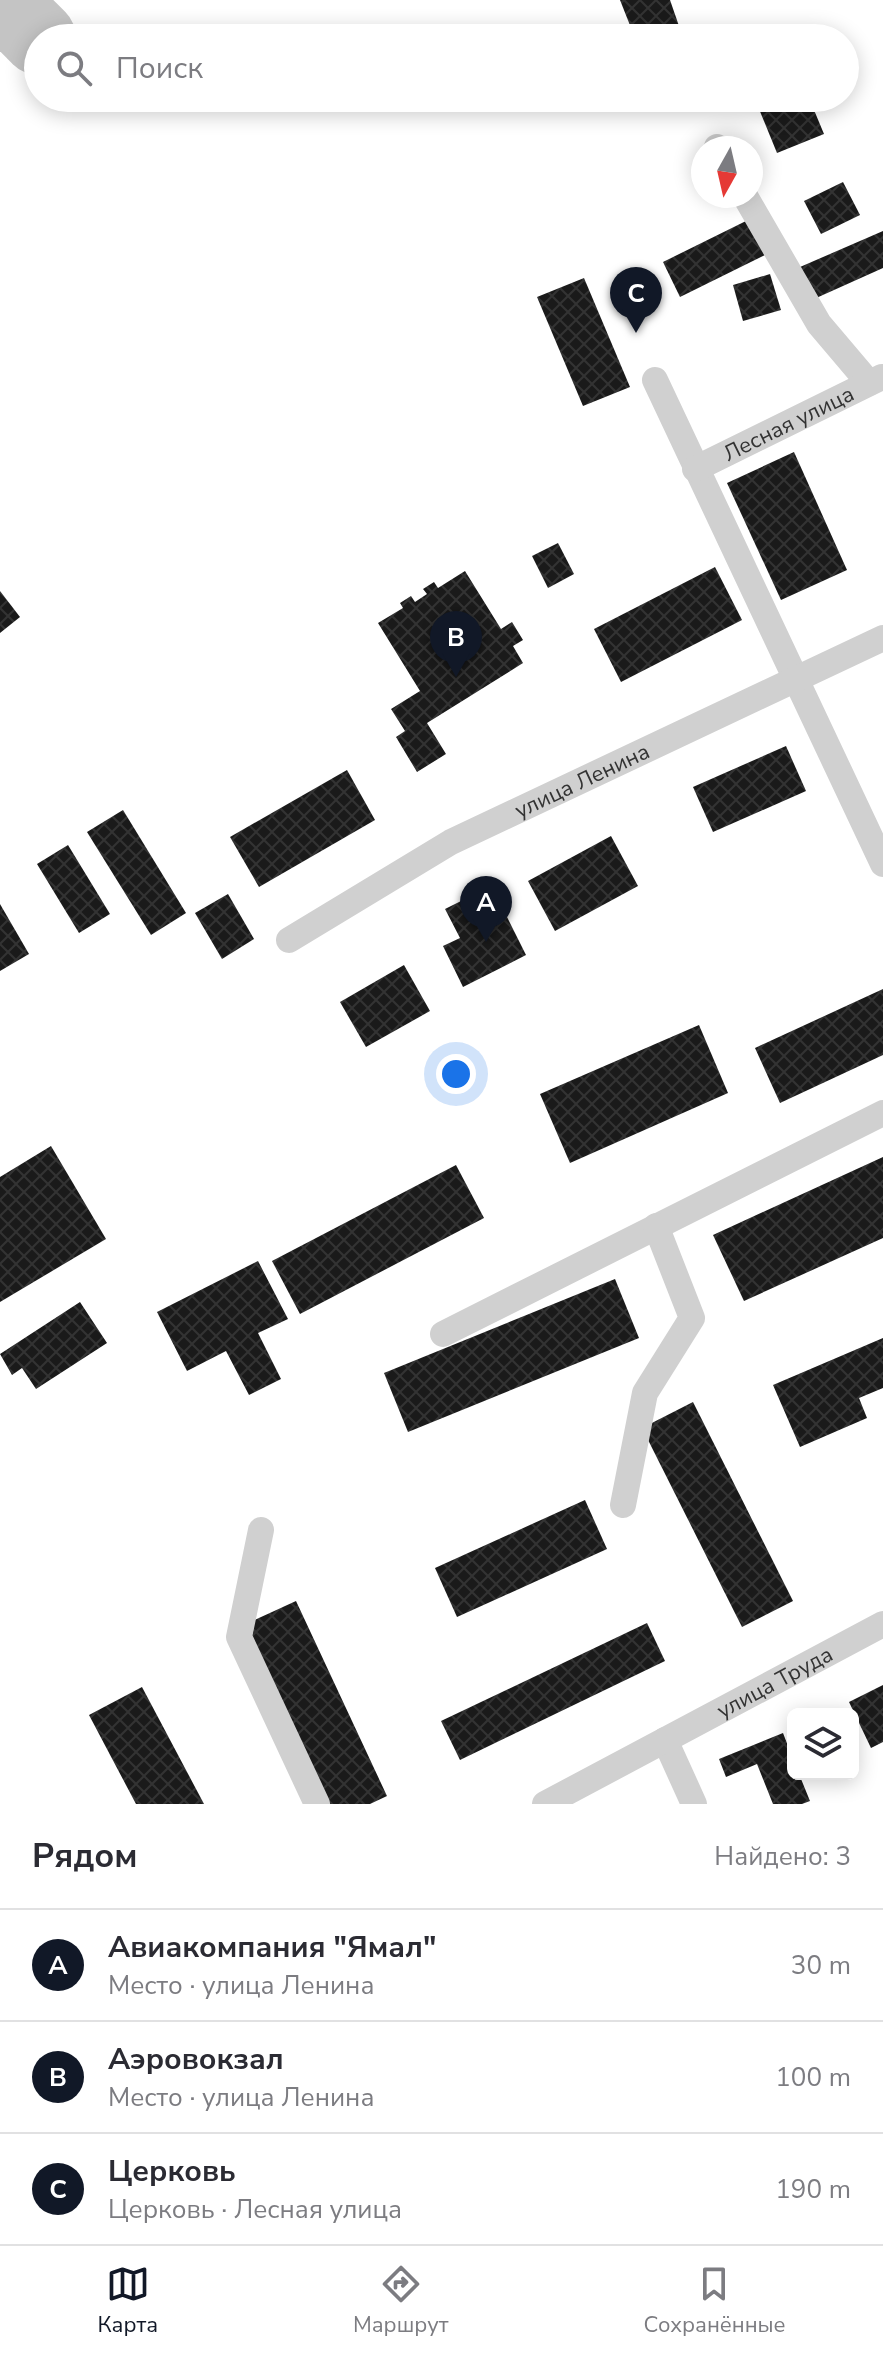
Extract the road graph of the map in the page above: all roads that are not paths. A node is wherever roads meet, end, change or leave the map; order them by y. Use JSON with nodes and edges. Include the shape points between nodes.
{"nodes":[{"id":1,"x":752,"y":208,"type":"edge"},
{"id":2,"x":876,"y":379,"type":"edge"},
{"id":3,"x":655,"y":380,"type":"dead end"},
{"id":4,"x":695,"y":469,"type":"junction"},
{"id":5,"x":883,"y":638,"type":"edge"},
{"id":6,"x":798,"y":679,"type":"junction"},
{"id":7,"x":883,"y":864,"type":"edge"},
{"id":8,"x":289,"y":940,"type":"dead end"},
{"id":9,"x":883,"y":1113,"type":"edge"},
{"id":10,"x":656,"y":1226,"type":"junction"},
{"id":11,"x":443,"y":1334,"type":"dead end"},
{"id":12,"x":623,"y":1505,"type":"dead end"},
{"id":13,"x":261,"y":1530,"type":"dead end"},
{"id":14,"x":883,"y":1624,"type":"edge"},
{"id":15,"x":665,"y":1740,"type":"junction"},
{"id":16,"x":317,"y":1804,"type":"edge"},
{"id":17,"x":545,"y":1804,"type":"edge"},
{"id":18,"x":694,"y":1804,"type":"edge"}],
"edges":[{"from":1,"to":2,"type":"street","via":[[819,324]]},
{"from":2,"to":4,"type":"street","name":"Лесная улица"},
{"from":3,"to":4,"type":"street"},
{"from":4,"to":6,"type":"street"},
{"from":5,"to":6,"type":"street","name":"улица Ленина"},
{"from":6,"to":7,"type":"street"},
{"from":6,"to":8,"type":"street","name":"улица Ленина","via":[[451,842]]},
{"from":9,"to":10,"type":"street"},
{"from":10,"to":11,"type":"street"},
{"from":10,"to":12,"type":"street","via":[[692,1318],[645,1393]]},
{"from":13,"to":16,"type":"street","via":[[239,1637]]},
{"from":14,"to":15,"type":"street","name":"улица Труда"},
{"from":15,"to":17,"type":"street","name":"улица Труда"},
{"from":15,"to":18,"type":"street"}]}
